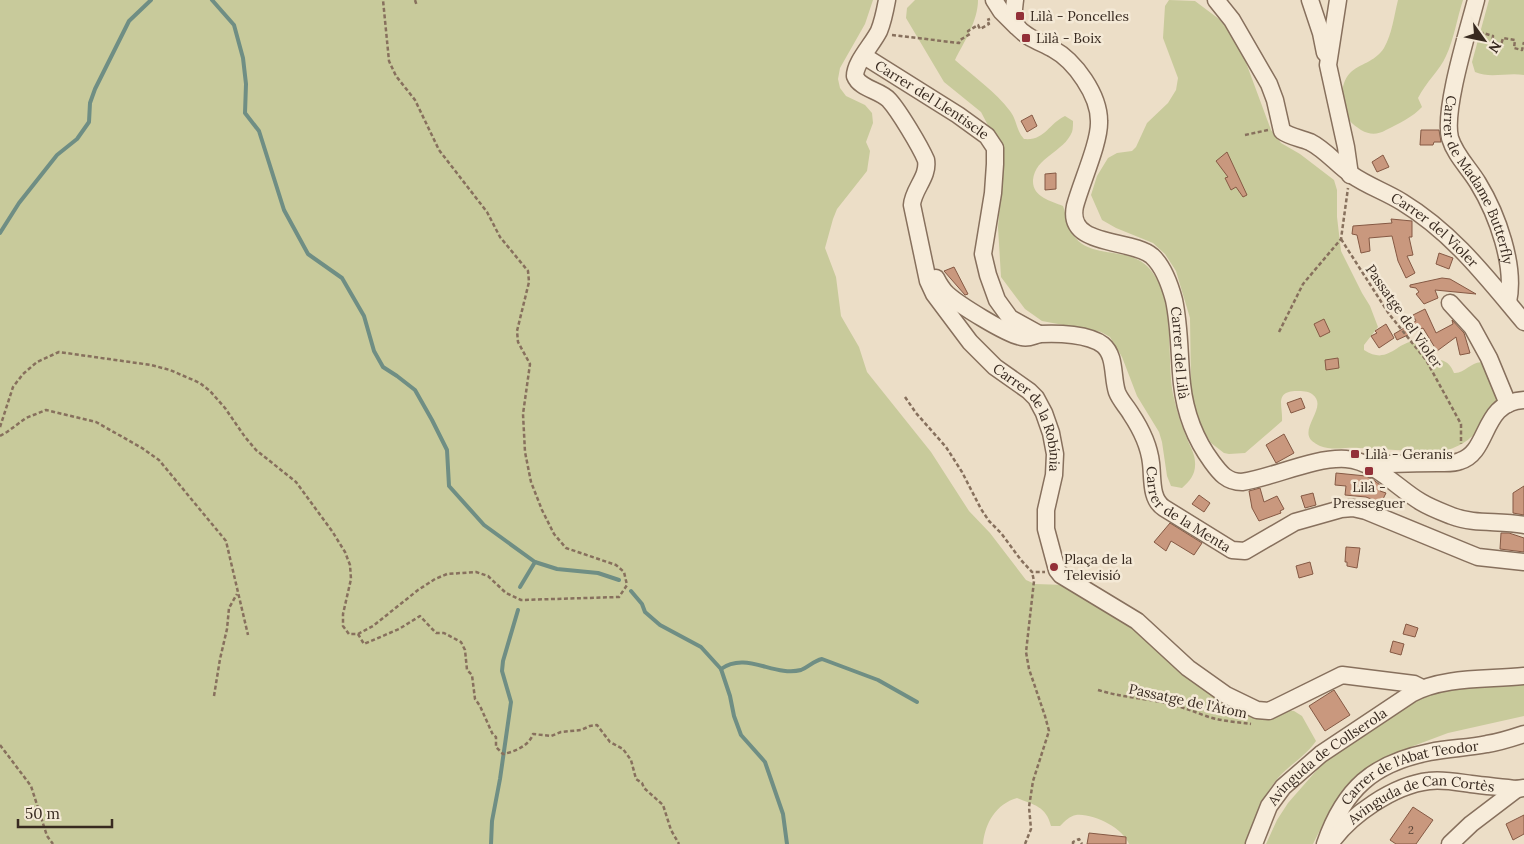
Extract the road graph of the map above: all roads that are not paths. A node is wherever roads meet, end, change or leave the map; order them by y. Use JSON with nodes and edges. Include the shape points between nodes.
{"nodes":[{"id":1,"x":887,"y":0,"type":"edge"},
{"id":2,"x":1015,"y":0,"type":"edge"},
{"id":3,"x":1216,"y":0,"type":"edge"},
{"id":4,"x":1310,"y":0,"type":"edge"},
{"id":5,"x":1338,"y":0,"type":"edge"},
{"id":6,"x":1476,"y":0,"type":"edge"},
{"id":7,"x":995,"y":8,"type":"edge"},
{"id":8,"x":1018,"y":27,"type":"junction"},
{"id":9,"x":864,"y":56,"type":"junction"},
{"id":10,"x":1328,"y":65,"type":"junction"},
{"id":11,"x":1350,"y":174,"type":"junction"},
{"id":12,"x":924,"y":258,"type":"junction"},
{"id":13,"x":1508,"y":302,"type":"junction"},
{"id":14,"x":1450,"y":303,"type":"dead end"},
{"id":15,"x":1524,"y":322,"type":"edge"},
{"id":16,"x":1039,"y":334,"type":"junction"},
{"id":17,"x":1516,"y":402,"type":"edge"},
{"id":18,"x":1373,"y":469,"type":"junction"},
{"id":19,"x":1524,"y":526,"type":"edge"},
{"id":20,"x":1524,"y":562,"type":"edge"},
{"id":21,"x":1524,"y":676,"type":"edge"},
{"id":22,"x":1422,"y":688,"type":"junction"},
{"id":23,"x":1524,"y":734,"type":"edge"},
{"id":24,"x":1520,"y":788,"type":"edge"},
{"id":25,"x":1254,"y":844,"type":"edge"},
{"id":26,"x":1325,"y":844,"type":"edge"},
{"id":27,"x":1330,"y":844,"type":"edge"},
{"id":28,"x":1450,"y":844,"type":"edge"}],
"edges":[{"from":1,"to":9,"type":"street","via":[[879,31]]},
{"from":2,"to":8,"type":"street","via":[[1014,17]]},
{"from":3,"to":11,"type":"street","name":"Carrer del Violer","via":[[1232,20],[1269,84],[1280,128],[1284,133],[1310,142]]},
{"from":4,"to":10,"type":"street"},
{"from":5,"to":10,"type":"street"},
{"from":6,"to":13,"type":"street","name":"Carrer de Madame Butterfly","via":[[1456,79],[1449,129],[1453,146],[1496,218],[1510,280]]},
{"from":7,"to":8,"type":"street"},
{"from":8,"to":18,"type":"street","name":"Carrer del Lilà","via":[[1066,56],[1080,73],[1096,105],[1099,128],[1075,206],[1075,218],[1090,237],[1137,248],[1152,256],[1162,269],[1174,301],[1187,408],[1195,433],[1216,467],[1226,478],[1242,482],[1338,459],[1360,462]]},
{"from":9,"to":12,"type":"street","name":"Carrer de la Robínia","via":[[856,68],[856,80],[890,101],[926,160],[926,170],[912,199]]},
{"from":9,"to":16,"type":"street","name":"Carrer del Llentiscle","via":[[958,115],[987,136],[995,148],[993,193],[983,254],[997,300],[1010,318]]},
{"from":10,"to":11,"type":"street"},
{"from":11,"to":13,"type":"street","name":"Carrer del Violer","via":[[1403,202],[1439,229],[1471,258]]},
{"from":12,"to":16,"type":"street","name":"Carrer de la Menta","via":[[940,285],[953,299],[1022,338]]},
{"from":12,"to":22,"type":"street","name":"Carrer de la Robínia","via":[[931,288],[970,342],[1029,391],[1044,412],[1055,454],[1046,529],[1057,570],[1066,579],[1137,621],[1201,678],[1257,710],[1269,711],[1342,675],[1414,684]]},
{"from":13,"to":15,"type":"street","name":"Carrer del Violer"},
{"from":14,"to":17,"type":"street","via":[[1472,327]]},
{"from":16,"to":20,"type":"street","name":"Carrer de la Menta","via":[[1086,337],[1105,348],[1111,357],[1117,392],[1148,445],[1156,501],[1232,550],[1245,551],[1295,522],[1353,508],[1468,554]]},
{"from":17,"to":18,"type":"street","via":[[1499,410],[1474,450],[1460,461],[1378,464]]},
{"from":18,"to":19,"type":"street","name":"Carrer del Lilà","via":[[1421,502],[1455,517]]},
{"from":21,"to":22,"type":"street","via":[[1441,683]]},
{"from":22,"to":25,"type":"street","name":"Avinguda de Collserola","via":[[1321,754],[1292,779],[1269,806]]},
{"from":23,"to":26,"type":"street","name":"Carrer de l'Abat Teodor","via":[[1488,744],[1431,751],[1403,758],[1374,771],[1345,801]]},
{"from":24,"to":27,"type":"street","name":"Avinguda de Can Cortès","via":[[1430,780],[1413,784],[1369,807]]},
{"from":24,"to":28,"type":"street"}]}
